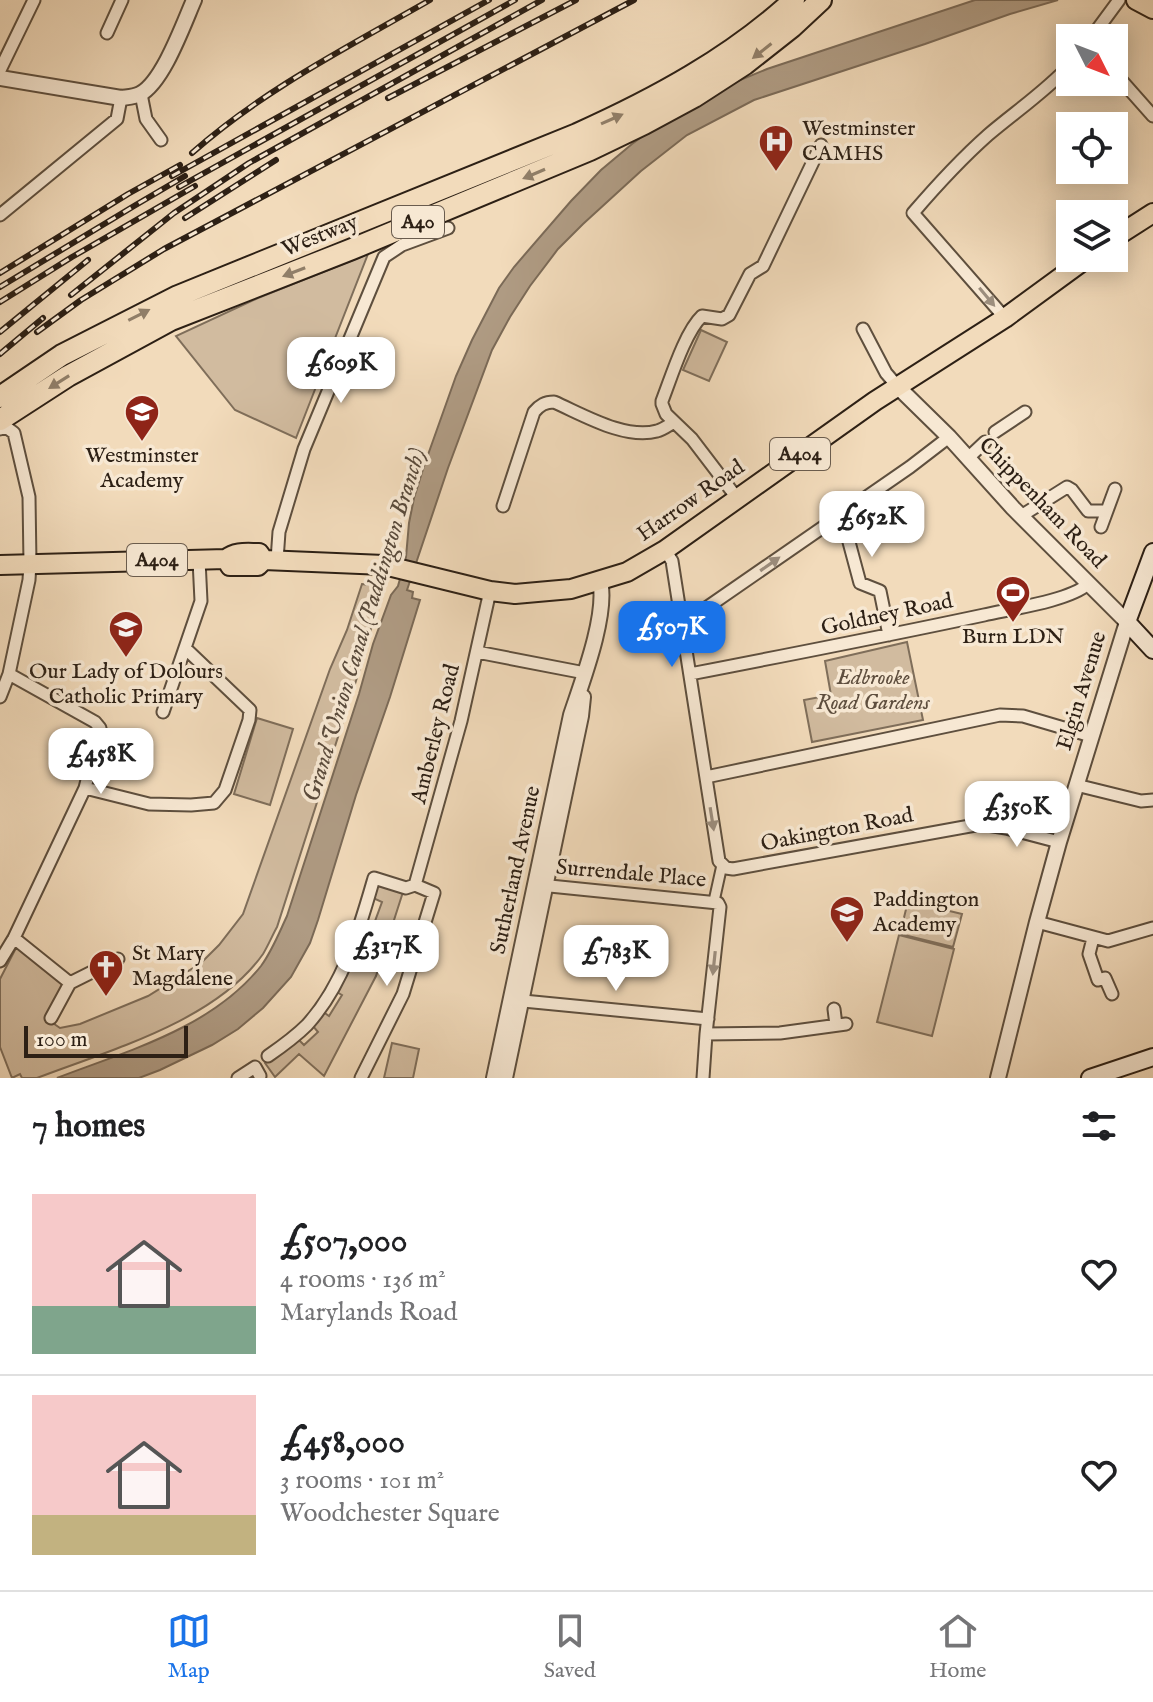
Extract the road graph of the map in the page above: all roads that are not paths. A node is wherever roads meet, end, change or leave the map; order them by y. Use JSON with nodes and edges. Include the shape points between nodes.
{"nodes":[{"id":1,"x":34,"y":0,"type":"edge"},
{"id":2,"x":122,"y":0,"type":"edge"},
{"id":3,"x":194,"y":0,"type":"edge"},
{"id":4,"x":794,"y":0,"type":"edge"},
{"id":5,"x":821,"y":0,"type":"edge"},
{"id":6,"x":1119,"y":0,"type":"edge"},
{"id":7,"x":1136,"y":0,"type":"edge"},
{"id":8,"x":1153,"y":9,"type":"edge"},
{"id":9,"x":1101,"y":24,"type":"edge"},
{"id":10,"x":107,"y":33,"type":"dead end"},
{"id":11,"x":0,"y":70,"type":"edge"},
{"id":12,"x":0,"y":78,"type":"edge"},
{"id":13,"x":1056,"y":78,"type":"edge"},
{"id":14,"x":1128,"y":88,"type":"edge"},
{"id":15,"x":141,"y":94,"type":"junction"},
{"id":16,"x":121,"y":98,"type":"junction"},
{"id":17,"x":1153,"y":116,"type":"edge"},
{"id":18,"x":161,"y":140,"type":"dead end"},
{"id":19,"x":821,"y":145,"type":"dead end"},
{"id":20,"x":1153,"y":213,"type":"edge"},
{"id":21,"x":0,"y":215,"type":"edge"},
{"id":22,"x":448,"y":228,"type":"dead end"},
{"id":23,"x":1128,"y":229,"type":"edge"},
{"id":24,"x":1068,"y":272,"type":"edge"},
{"id":25,"x":1005,"y":318,"type":"junction"},
{"id":26,"x":863,"y":329,"type":"dead end"},
{"id":27,"x":898,"y":387,"type":"junction"},
{"id":28,"x":0,"y":397,"type":"edge"},
{"id":29,"x":1025,"y":412,"type":"dead end"},
{"id":30,"x":0,"y":420,"type":"edge"},
{"id":31,"x":674,"y":422,"type":"junction"},
{"id":32,"x":0,"y":429,"type":"edge"},
{"id":33,"x":995,"y":432,"type":"dead end"},
{"id":34,"x":949,"y":437,"type":"junction"},
{"id":35,"x":985,"y":442,"type":"dead end"},
{"id":36,"x":968,"y":458,"type":"junction"},
{"id":37,"x":1115,"y":489,"type":"dead end"},
{"id":38,"x":737,"y":498,"type":"junction"},
{"id":39,"x":503,"y":506,"type":"dead end"},
{"id":40,"x":1106,"y":511,"type":"junction"},
{"id":41,"x":1021,"y":516,"type":"junction"},
{"id":42,"x":1101,"y":527,"type":"dead end"},
{"id":43,"x":849,"y":542,"type":"dead end"},
{"id":44,"x":665,"y":550,"type":"junction"},
{"id":45,"x":1153,"y":552,"type":"edge"},
{"id":46,"x":199,"y":560,"type":"junction"},
{"id":47,"x":270,"y":560,"type":"junction"},
{"id":48,"x":30,"y":563,"type":"junction"},
{"id":49,"x":0,"y":565,"type":"edge"},
{"id":50,"x":600,"y":581,"type":"junction"},
{"id":51,"x":1088,"y":584,"type":"junction"},
{"id":52,"x":490,"y":591,"type":"junction"},
{"id":53,"x":1127,"y":622,"type":"junction"},
{"id":54,"x":683,"y":624,"type":"junction"},
{"id":55,"x":889,"y":635,"type":"junction"},
{"id":56,"x":185,"y":648,"type":"junction"},
{"id":57,"x":1153,"y":650,"type":"edge"},
{"id":58,"x":477,"y":652,"type":"junction"},
{"id":59,"x":585,"y":673,"type":"junction"},
{"id":60,"x":9,"y":674,"type":"junction"},
{"id":61,"x":690,"y":674,"type":"junction"},
{"id":62,"x":0,"y":697,"type":"edge"},
{"id":63,"x":163,"y":712,"type":"dead end"},
{"id":64,"x":1091,"y":736,"type":"junction"},
{"id":65,"x":706,"y":777,"type":"junction"},
{"id":66,"x":1076,"y":785,"type":"junction"},
{"id":67,"x":85,"y":788,"type":"junction"},
{"id":68,"x":1153,"y":800,"type":"edge"},
{"id":69,"x":1059,"y":842,"type":"junction"},
{"id":70,"x":721,"y":863,"type":"junction"},
{"id":71,"x":415,"y":885,"type":"junction"},
{"id":72,"x":540,"y":885,"type":"junction"},
{"id":73,"x":717,"y":904,"type":"junction"},
{"id":74,"x":1037,"y":922,"type":"junction"},
{"id":75,"x":1153,"y":928,"type":"edge"},
{"id":76,"x":14,"y":938,"type":"junction"},
{"id":77,"x":1093,"y":938,"type":"junction"},
{"id":78,"x":118,"y":959,"type":"dead end"},
{"id":79,"x":0,"y":961,"type":"edge"},
{"id":80,"x":70,"y":983,"type":"junction"},
{"id":81,"x":1112,"y":994,"type":"dead end"},
{"id":82,"x":516,"y":1001,"type":"junction"},
{"id":83,"x":834,"y":1009,"type":"dead end"},
{"id":84,"x":51,"y":1018,"type":"dead end"},
{"id":85,"x":708,"y":1019,"type":"junction"},
{"id":86,"x":706,"y":1034,"type":"junction"},
{"id":87,"x":268,"y":1056,"type":"dead end"},
{"id":88,"x":1153,"y":1057,"type":"edge"},
{"id":89,"x":260,"y":1076,"type":"dead end"},
{"id":90,"x":238,"y":1078,"type":"edge"},
{"id":91,"x":361,"y":1078,"type":"edge"},
{"id":92,"x":494,"y":1078,"type":"edge"},
{"id":93,"x":505,"y":1078,"type":"edge"},
{"id":94,"x":703,"y":1078,"type":"edge"},
{"id":95,"x":998,"y":1078,"type":"edge"},
{"id":96,"x":1090,"y":1078,"type":"edge"}],
"edges":[{"from":1,"to":11,"type":"street"},
{"from":2,"to":10,"type":"street"},
{"from":3,"to":15,"type":"street","via":[[160,75]]},
{"from":28,"to":4,"type":"highway","name":"Westway","number":"A40","one_way":true,"via":[[62,355],[178,296],[631,110],[733,49]]},
{"from":5,"to":30,"type":"highway","name":"Westway","number":"A40","one_way":true,"via":[[745,64],[644,124],[380,238],[171,320]]},
{"from":6,"to":9,"type":"street"},
{"from":7,"to":8,"type":"main road"},
{"from":12,"to":16,"type":"street"},
{"from":13,"to":25,"type":"street","one_way":true,"via":[[977,145],[913,213]]},
{"from":14,"to":17,"type":"street"},
{"from":15,"to":16,"type":"street"},
{"from":15,"to":18,"type":"street","via":[[146,119]]},
{"from":16,"to":21,"type":"street","via":[[117,119]]},
{"from":19,"to":31,"type":"street","via":[[763,266],[750,274],[729,315],[702,316],[690,333],[662,404]]},
{"from":20,"to":23,"type":"main road"},
{"from":22,"to":47,"type":"street","via":[[384,257],[304,449]]},
{"from":24,"to":25,"type":"main road","name":"Harrow Road","number":"A404"},
{"from":25,"to":27,"type":"main road","name":"Harrow Road","number":"A404"},
{"from":26,"to":27,"type":"street"},
{"from":27,"to":34,"type":"street","name":"Chippenham Road"},
{"from":27,"to":38,"type":"main road","name":"Harrow Road","number":"A404"},
{"from":29,"to":33,"type":"street"},
{"from":31,"to":38,"type":"street"},
{"from":31,"to":39,"type":"street","via":[[657,431],[634,432],[547,402],[534,412]]},
{"from":32,"to":48,"type":"street","via":[[14,433],[29,497]]},
{"from":34,"to":36,"type":"street","name":"Chippenham Road"},
{"from":54,"to":34,"type":"street","one_way":true},
{"from":35,"to":36,"type":"street"},
{"from":36,"to":41,"type":"street","name":"Chippenham Road"},
{"from":37,"to":40,"type":"street"},
{"from":38,"to":44,"type":"main road","name":"Harrow Road","number":"A404"},
{"from":40,"to":41,"type":"street","via":[[1088,511],[1067,487]]},
{"from":40,"to":42,"type":"street"},
{"from":41,"to":51,"type":"street","name":"Chippenham Road"},
{"from":43,"to":55,"type":"street","via":[[860,583],[880,591]]},
{"from":44,"to":50,"type":"main road","name":"Harrow Road","number":"A404"},
{"from":44,"to":54,"type":"street","via":[[672,561]]},
{"from":45,"to":53,"type":"main road","name":"Elgin Avenue"},
{"from":46,"to":47,"type":"main road","name":"Harrow Road","number":"A404","via":[[253,553]]},
{"from":46,"to":48,"type":"main road","name":"Harrow Road","number":"A404"},
{"from":46,"to":56,"type":"street","via":[[201,601]]},
{"from":47,"to":52,"type":"main road","name":"Harrow Road","number":"A404","via":[[392,567]]},
{"from":48,"to":49,"type":"main road","name":"Harrow Road","number":"A404"},
{"from":48,"to":60,"type":"street"},
{"from":50,"to":52,"type":"main road","name":"Harrow Road","number":"A404","via":[[561,591]]},
{"from":50,"to":59,"type":"street","name":"Sutherland Avenue","via":[[601,609]]},
{"from":51,"to":53,"type":"street","name":"Chippenham Road"},
{"from":51,"to":55,"type":"street","name":"Goldney Road","via":[[1071,594]]},
{"from":52,"to":58,"type":"street","name":"Amberley Road"},
{"from":53,"to":57,"type":"main road","name":"Chippenham Road"},
{"from":53,"to":64,"type":"street","name":"Elgin Avenue"},
{"from":54,"to":61,"type":"street"},
{"from":55,"to":61,"type":"street","name":"Goldney Road"},
{"from":56,"to":63,"type":"street"},
{"from":56,"to":67,"type":"street","via":[[250,710],[219,799],[149,804]]},
{"from":58,"to":59,"type":"street"},
{"from":58,"to":71,"type":"street","name":"Amberley Road"},
{"from":59,"to":72,"type":"street","name":"Sutherland Avenue","via":[[581,716]]},
{"from":60,"to":62,"type":"street"},
{"from":60,"to":67,"type":"street","via":[[100,728]]},
{"from":61,"to":65,"type":"street"},
{"from":64,"to":65,"type":"street","via":[[1023,716],[1000,715]]},
{"from":64,"to":66,"type":"street","name":"Elgin Avenue"},
{"from":65,"to":70,"type":"street","one_way":true},
{"from":66,"to":68,"type":"street"},
{"from":66,"to":69,"type":"street","name":"Elgin Avenue"},
{"from":67,"to":76,"type":"street"},
{"from":69,"to":70,"type":"street","name":"Oakington Road","via":[[981,824],[733,869]]},
{"from":69,"to":74,"type":"street","name":"Elgin Avenue"},
{"from":70,"to":73,"type":"street"},
{"from":71,"to":87,"type":"street","via":[[406,888],[374,878],[355,941],[332,991],[306,1026]]},
{"from":71,"to":91,"type":"street","via":[[434,893],[403,994]]},
{"from":72,"to":73,"type":"street","name":"Surrendale Place"},
{"from":72,"to":82,"type":"street","name":"Sutherland Avenue"},
{"from":73,"to":85,"type":"street","one_way":true},
{"from":74,"to":77,"type":"street"},
{"from":74,"to":95,"type":"street","name":"Elgin Avenue"},
{"from":75,"to":77,"type":"street","via":[[1108,941]]},
{"from":76,"to":79,"type":"street"},
{"from":76,"to":80,"type":"street"},
{"from":77,"to":81,"type":"street","via":[[1089,954],[1098,980],[1105,978]]},
{"from":78,"to":80,"type":"street"},
{"from":80,"to":84,"type":"street"},
{"from":82,"to":85,"type":"street"},
{"from":82,"to":92,"type":"street","name":"Sutherland Avenue"},
{"from":82,"to":93,"type":"street","name":"Sutherland Avenue"},
{"from":83,"to":86,"type":"street","via":[[841,1024],[780,1033]]},
{"from":85,"to":86,"type":"street"},
{"from":86,"to":94,"type":"street"},
{"from":88,"to":96,"type":"main road"},
{"from":89,"to":90,"type":"street","via":[[255,1067]]}]}
